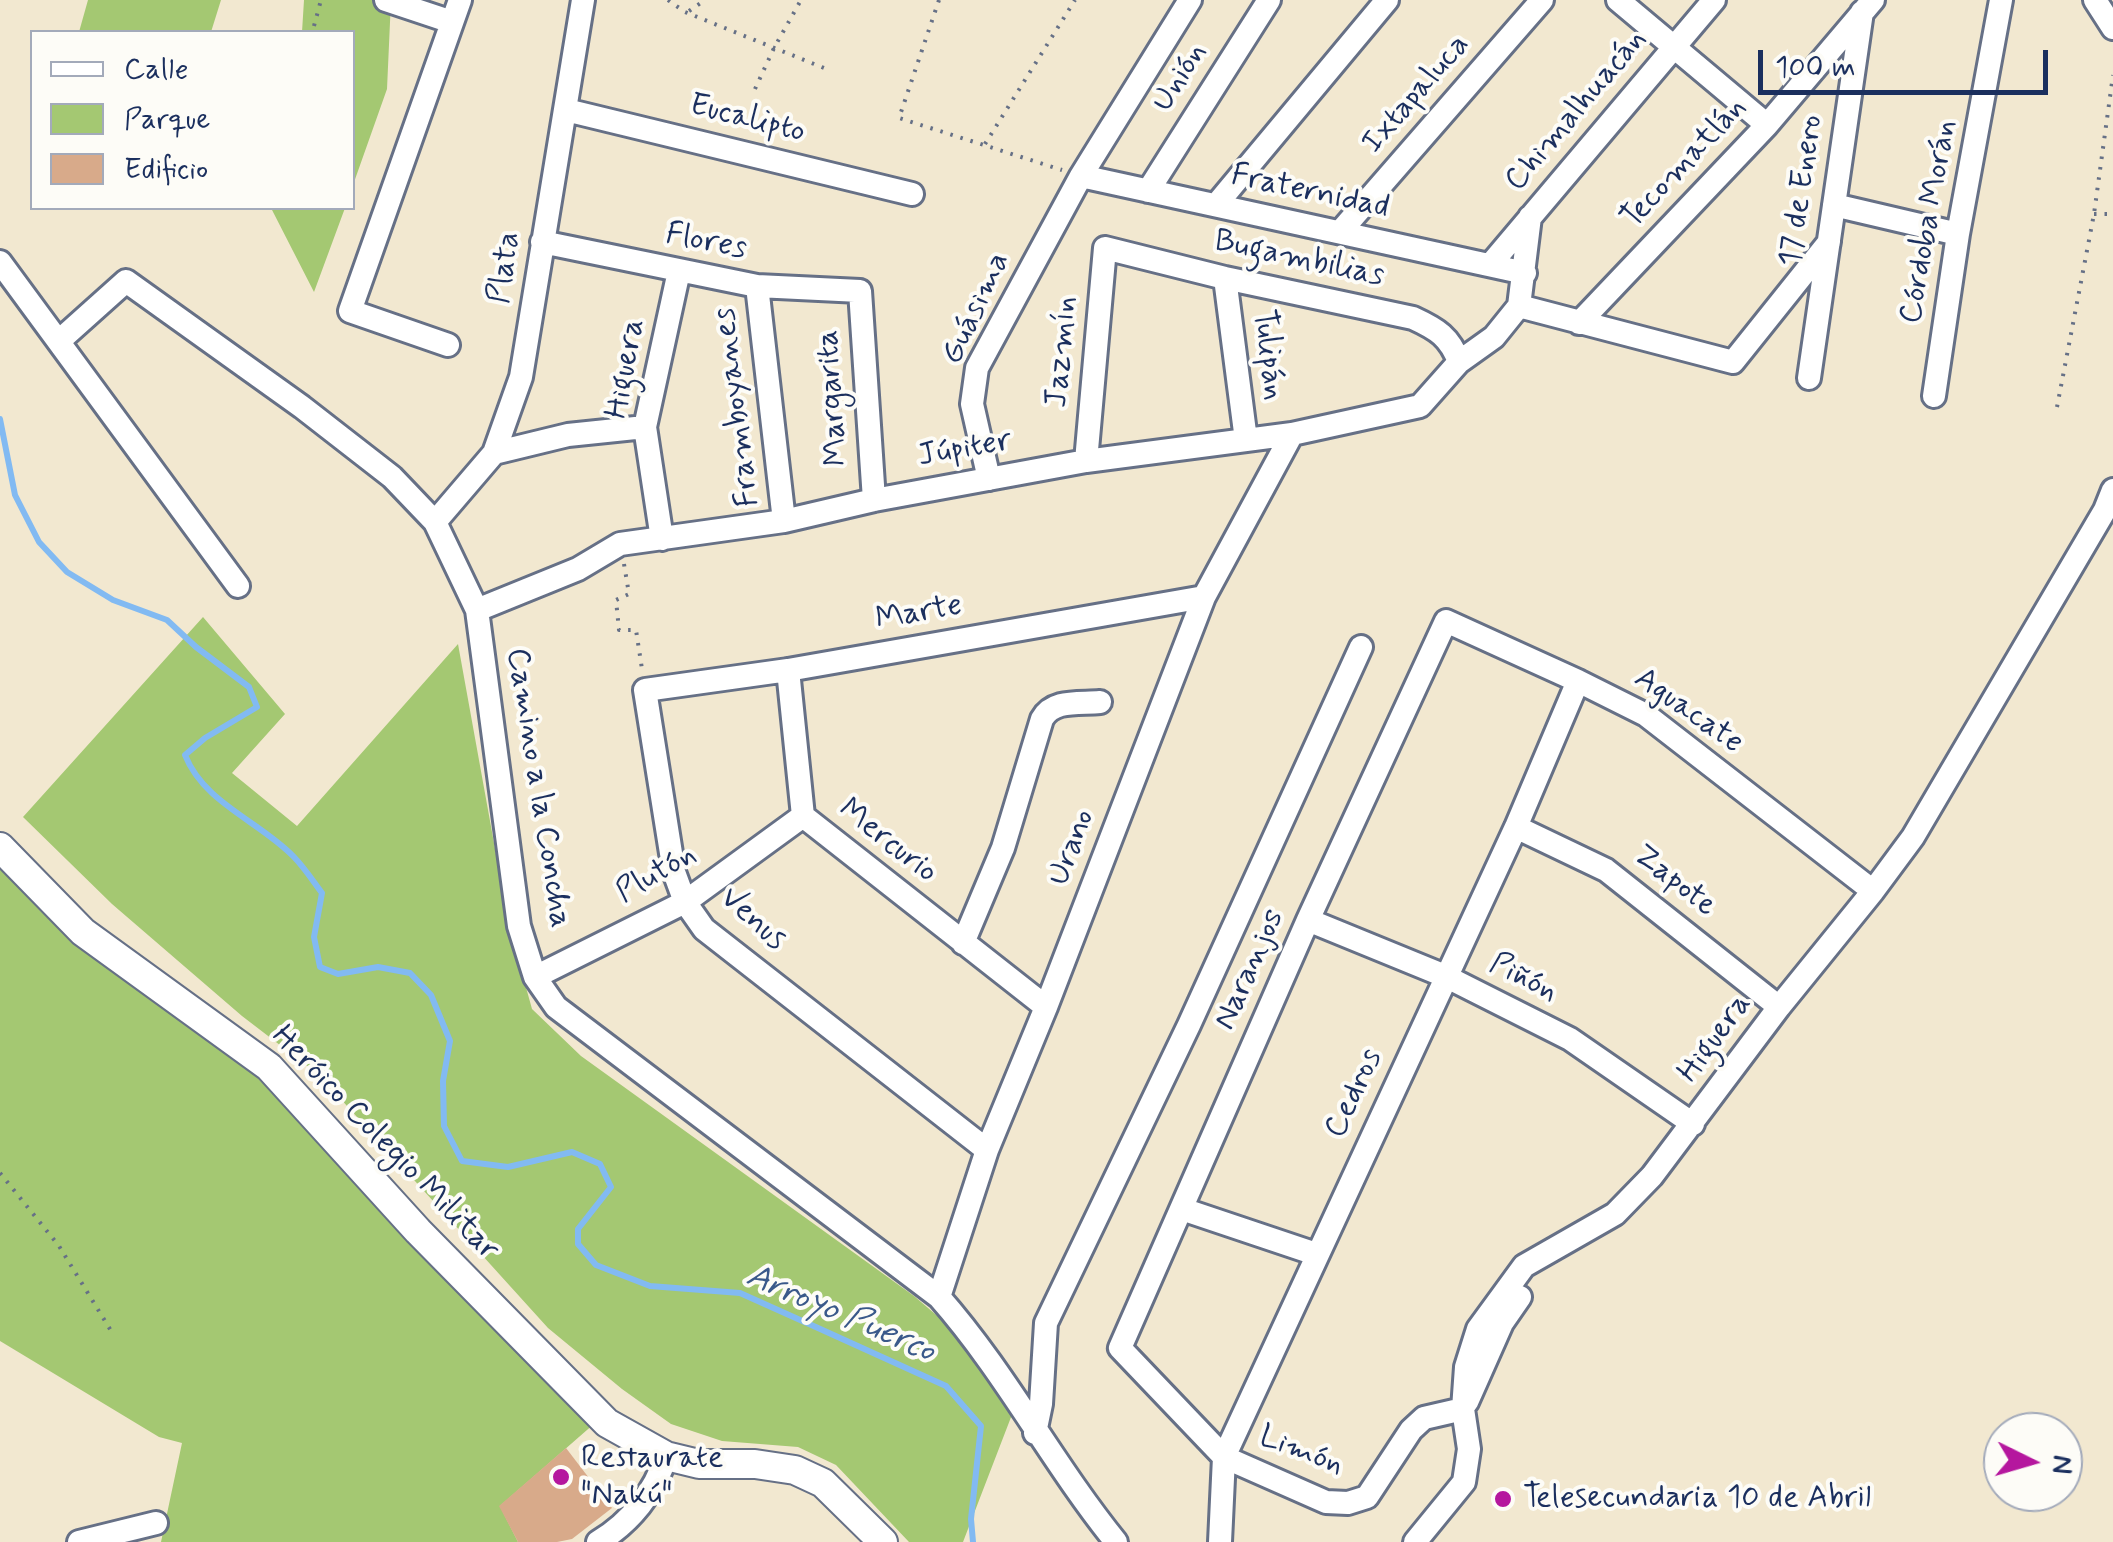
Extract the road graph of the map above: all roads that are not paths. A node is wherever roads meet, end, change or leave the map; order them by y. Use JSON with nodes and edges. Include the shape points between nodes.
{"nodes":[{"id":1,"x":386,"y":0,"type":"edge"},
{"id":2,"x":584,"y":0,"type":"edge"},
{"id":3,"x":1190,"y":0,"type":"edge"},
{"id":4,"x":1269,"y":0,"type":"edge"},
{"id":5,"x":1387,"y":0,"type":"edge"},
{"id":6,"x":1542,"y":0,"type":"edge"},
{"id":7,"x":1618,"y":0,"type":"edge"},
{"id":8,"x":1714,"y":0,"type":"edge"},
{"id":9,"x":2002,"y":0,"type":"edge"},
{"id":10,"x":2095,"y":0,"type":"edge"},
{"id":11,"x":1868,"y":6,"type":"edge"},
{"id":12,"x":456,"y":11,"type":"edge"},
{"id":13,"x":2113,"y":28,"type":"edge"},
{"id":14,"x":1674,"y":47,"type":"junction"},
{"id":15,"x":566,"y":110,"type":"junction"},
{"id":16,"x":1766,"y":125,"type":"junction"},
{"id":17,"x":1082,"y":176,"type":"junction"},
{"id":18,"x":1148,"y":191,"type":"junction"},
{"id":19,"x":912,"y":194,"type":"dead end"},
{"id":20,"x":1834,"y":205,"type":"junction"},
{"id":21,"x":1216,"y":206,"type":"junction"},
{"id":22,"x":1530,"y":217,"type":"junction"},
{"id":23,"x":1340,"y":232,"type":"junction"},
{"id":24,"x":1958,"y":234,"type":"junction"},
{"id":25,"x":542,"y":242,"type":"junction"},
{"id":26,"x":1829,"y":242,"type":"junction"},
{"id":27,"x":1106,"y":248,"type":"joint"},
{"id":28,"x":0,"y":262,"type":"edge"},
{"id":29,"x":1490,"y":265,"type":"junction"},
{"id":30,"x":679,"y":271,"type":"junction"},
{"id":31,"x":1525,"y":273,"type":"junction"},
{"id":32,"x":1225,"y":278,"type":"junction"},
{"id":33,"x":757,"y":286,"type":"junction"},
{"id":34,"x":860,"y":291,"type":"joint"},
{"id":35,"x":1519,"y":306,"type":"junction"},
{"id":36,"x":1579,"y":324,"type":"junction"},
{"id":37,"x":59,"y":341,"type":"junction"},
{"id":38,"x":448,"y":345,"type":"dead end"},
{"id":39,"x":1459,"y":362,"type":"junction"},
{"id":40,"x":1809,"y":378,"type":"dead end"},
{"id":41,"x":1934,"y":396,"type":"dead end"},
{"id":42,"x":645,"y":427,"type":"junction"},
{"id":43,"x":1292,"y":434,"type":"junction"},
{"id":44,"x":1246,"y":440,"type":"junction"},
{"id":45,"x":494,"y":454,"type":"junction"},
{"id":46,"x":1086,"y":462,"type":"junction"},
{"id":47,"x":990,"y":479,"type":"junction"},
{"id":48,"x":2113,"y":490,"type":"edge"},
{"id":49,"x":874,"y":500,"type":"junction"},
{"id":50,"x":784,"y":521,"type":"junction"},
{"id":51,"x":435,"y":522,"type":"junction"},
{"id":52,"x":662,"y":539,"type":"junction"},
{"id":53,"x":238,"y":586,"type":"dead end"},
{"id":54,"x":1204,"y":597,"type":"junction"},
{"id":55,"x":477,"y":610,"type":"junction"},
{"id":56,"x":1446,"y":622,"type":"joint"},
{"id":57,"x":1362,"y":647,"type":"dead end"},
{"id":58,"x":788,"y":670,"type":"junction"},
{"id":59,"x":1578,"y":681,"type":"junction"},
{"id":60,"x":645,"y":690,"type":"joint"},
{"id":61,"x":1100,"y":702,"type":"dead end"},
{"id":62,"x":803,"y":816,"type":"junction"},
{"id":63,"x":1516,"y":827,"type":"junction"},
{"id":64,"x":0,"y":847,"type":"edge"},
{"id":65,"x":1873,"y":891,"type":"junction"},
{"id":66,"x":686,"y":902,"type":"junction"},
{"id":67,"x":1308,"y":920,"type":"junction"},
{"id":68,"x":964,"y":943,"type":"junction"},
{"id":69,"x":1445,"y":976,"type":"junction"},
{"id":70,"x":535,"y":977,"type":"junction"},
{"id":71,"x":1780,"y":1007,"type":"junction"},
{"id":72,"x":1046,"y":1008,"type":"junction"},
{"id":73,"x":1693,"y":1124,"type":"junction"},
{"id":74,"x":987,"y":1150,"type":"junction"},
{"id":75,"x":1182,"y":1209,"type":"junction"},
{"id":76,"x":1316,"y":1254,"type":"junction"},
{"id":77,"x":938,"y":1298,"type":"junction"},
{"id":78,"x":1120,"y":1348,"type":"joint"},
{"id":79,"x":1463,"y":1409,"type":"junction"},
{"id":80,"x":1035,"y":1433,"type":"junction"},
{"id":81,"x":666,"y":1456,"type":"junction"},
{"id":82,"x":1224,"y":1457,"type":"junction"},
{"id":83,"x":156,"y":1523,"type":"dead end"},
{"id":84,"x":79,"y":1542,"type":"edge"},
{"id":85,"x":598,"y":1542,"type":"edge"},
{"id":86,"x":884,"y":1542,"type":"edge"},
{"id":87,"x":1116,"y":1542,"type":"edge"},
{"id":88,"x":1220,"y":1542,"type":"edge"},
{"id":89,"x":1415,"y":1542,"type":"edge"}],
"edges":[{"from":1,"to":12,"type":"street"},
{"from":2,"to":15,"type":"street","name":"Plata"},
{"from":3,"to":17,"type":"street","name":"Guásima"},
{"from":4,"to":18,"type":"street","name":"Unión"},
{"from":5,"to":21,"type":"street"},
{"from":6,"to":23,"type":"street","name":"Ixtapaluca"},
{"from":7,"to":14,"type":"street"},
{"from":8,"to":14,"type":"street","name":"Chimalhuacán"},
{"from":9,"to":24,"type":"street","name":"Córdoba Morán"},
{"from":10,"to":13,"type":"street"},
{"from":11,"to":16,"type":"street","name":"Tecomatlán"},
{"from":11,"to":20,"type":"street","name":"17 de Enero"},
{"from":12,"to":38,"type":"street","via":[[350,312]]},
{"from":14,"to":16,"type":"street"},
{"from":14,"to":22,"type":"street","name":"Chimalhuacán"},
{"from":15,"to":19,"type":"street","name":"Eucalipto"},
{"from":15,"to":25,"type":"street","name":"Plata"},
{"from":16,"to":36,"type":"street","name":"Tecomatlán"},
{"from":17,"to":18,"type":"street","name":"Fraternidad"},
{"from":17,"to":47,"type":"street","name":"Guásima","via":[[977,368],[972,404]]},
{"from":18,"to":21,"type":"street","name":"Fraternidad"},
{"from":20,"to":24,"type":"street"},
{"from":20,"to":26,"type":"street","name":"17 de Enero"},
{"from":21,"to":23,"type":"street","name":"Fraternidad"},
{"from":22,"to":29,"type":"street","name":"Chimalhuacán"},
{"from":22,"to":31,"type":"street"},
{"from":23,"to":29,"type":"street","name":"Fraternidad"},
{"from":24,"to":41,"type":"street","name":"Córdoba Morán"},
{"from":25,"to":30,"type":"street","name":"Flores"},
{"from":25,"to":45,"type":"street","name":"Plata","via":[[522,377]]},
{"from":26,"to":36,"type":"street","via":[[1733,362]]},
{"from":26,"to":40,"type":"street","name":"17 de Enero"},
{"from":27,"to":32,"type":"street","name":"Bugambilias"},
{"from":27,"to":46,"type":"street","name":"Jazmín"},
{"from":28,"to":37,"type":"street"},
{"from":29,"to":31,"type":"street","name":"Fraternidad"},
{"from":30,"to":33,"type":"street","name":"Flores"},
{"from":30,"to":42,"type":"street","name":"Higuera"},
{"from":31,"to":35,"type":"street"},
{"from":32,"to":39,"type":"street","name":"Bugambilias","via":[[1413,318],[1452,342]]},
{"from":32,"to":44,"type":"street","name":"Tulipán"},
{"from":33,"to":34,"type":"street","name":"Flores"},
{"from":33,"to":50,"type":"street","name":"Framboyanes"},
{"from":34,"to":49,"type":"street","name":"Margarita"},
{"from":35,"to":36,"type":"street"},
{"from":35,"to":39,"type":"street","name":"Júpiter","via":[[1494,337]]},
{"from":37,"to":51,"type":"street","name":"Camino a la Concha","via":[[126,280],[302,406],[392,477]]},
{"from":37,"to":53,"type":"street"},
{"from":39,"to":43,"type":"street","name":"Júpiter","via":[[1420,406]]},
{"from":42,"to":45,"type":"street","via":[[568,435]]},
{"from":42,"to":52,"type":"street","name":"Higuera"},
{"from":43,"to":44,"type":"street","name":"Júpiter"},
{"from":43,"to":54,"type":"street","name":"Urano"},
{"from":44,"to":46,"type":"street","name":"Júpiter"},
{"from":45,"to":51,"type":"street","name":"Plata"},
{"from":46,"to":47,"type":"street","name":"Júpiter"},
{"from":47,"to":49,"type":"street","name":"Júpiter"},
{"from":48,"to":65,"type":"street","name":"Higuera","via":[[1913,838]]},
{"from":49,"to":50,"type":"street","name":"Júpiter"},
{"from":50,"to":52,"type":"street","name":"Júpiter"},
{"from":51,"to":55,"type":"street","name":"Camino a la Concha"},
{"from":52,"to":55,"type":"street","name":"Júpiter","via":[[620,544],[578,569]]},
{"from":54,"to":58,"type":"street","name":"Marte"},
{"from":54,"to":72,"type":"street","name":"Urano"},
{"from":55,"to":70,"type":"street","name":"Camino a la Concha","via":[[519,926]]},
{"from":56,"to":59,"type":"street","name":"Aguacate"},
{"from":56,"to":67,"type":"street","name":"Naranjos"},
{"from":57,"to":80,"type":"street","via":[[1046,1323]]},
{"from":58,"to":60,"type":"street","name":"Marte"},
{"from":58,"to":62,"type":"street","name":"Mercurio"},
{"from":59,"to":63,"type":"street","name":"Cedros"},
{"from":59,"to":65,"type":"street","name":"Aguacate","via":[[1646,715]]},
{"from":60,"to":66,"type":"street","name":"Venus","via":[[674,872]]},
{"from":61,"to":68,"type":"street","via":[[1058,705],[1042,719],[1003,848]]},
{"from":62,"to":66,"type":"street","name":"Plutón"},
{"from":62,"to":68,"type":"street","name":"Mercurio"},
{"from":63,"to":69,"type":"street","name":"Cedros"},
{"from":63,"to":71,"type":"street","name":"Zapote","via":[[1606,870]]},
{"from":64,"to":81,"type":"street","name":"Heróico Colegio Militar","via":[[83,932],[269,1067],[607,1423]]},
{"from":65,"to":71,"type":"street","name":"Higuera"},
{"from":66,"to":70,"type":"street","name":"Plutón"},
{"from":66,"to":74,"type":"street","name":"Venus","via":[[704,929]]},
{"from":67,"to":69,"type":"street","name":"Piñón"},
{"from":67,"to":75,"type":"street","name":"Naranjos"},
{"from":68,"to":72,"type":"street","name":"Mercurio"},
{"from":69,"to":73,"type":"street","name":"Piñón","via":[[1570,1039]]},
{"from":69,"to":76,"type":"street","name":"Cedros"},
{"from":70,"to":77,"type":"street","name":"Camino a la Concha","via":[[556,1006]]},
{"from":71,"to":73,"type":"street","name":"Higuera"},
{"from":72,"to":74,"type":"street","name":"Urano"},
{"from":73,"to":79,"type":"street","name":"Higuera","via":[[1615,1214],[1524,1266],[1478,1329]]},
{"from":74,"to":77,"type":"street","name":"Urano"},
{"from":75,"to":76,"type":"street"},
{"from":75,"to":78,"type":"street","name":"Naranjos"},
{"from":76,"to":82,"type":"street","name":"Cedros"},
{"from":77,"to":80,"type":"street","name":"Camino a la Concha","via":[[990,1358]]},
{"from":78,"to":82,"type":"street","name":"Limón"},
{"from":79,"to":82,"type":"street","name":"Limón","via":[[1424,1418],[1367,1496],[1348,1504],[1326,1502]]},
{"from":79,"to":89,"type":"street","name":"Higuera","via":[[1469,1449],[1464,1482]]},
{"from":80,"to":87,"type":"street","name":"Camino a la Concha"},
{"from":81,"to":85,"type":"street","via":[[658,1483]]},
{"from":81,"to":86,"type":"street","via":[[795,1470],[823,1483]]},
{"from":82,"to":88,"type":"street","name":"Cedros"},
{"from":83,"to":84,"type":"street"}]}
